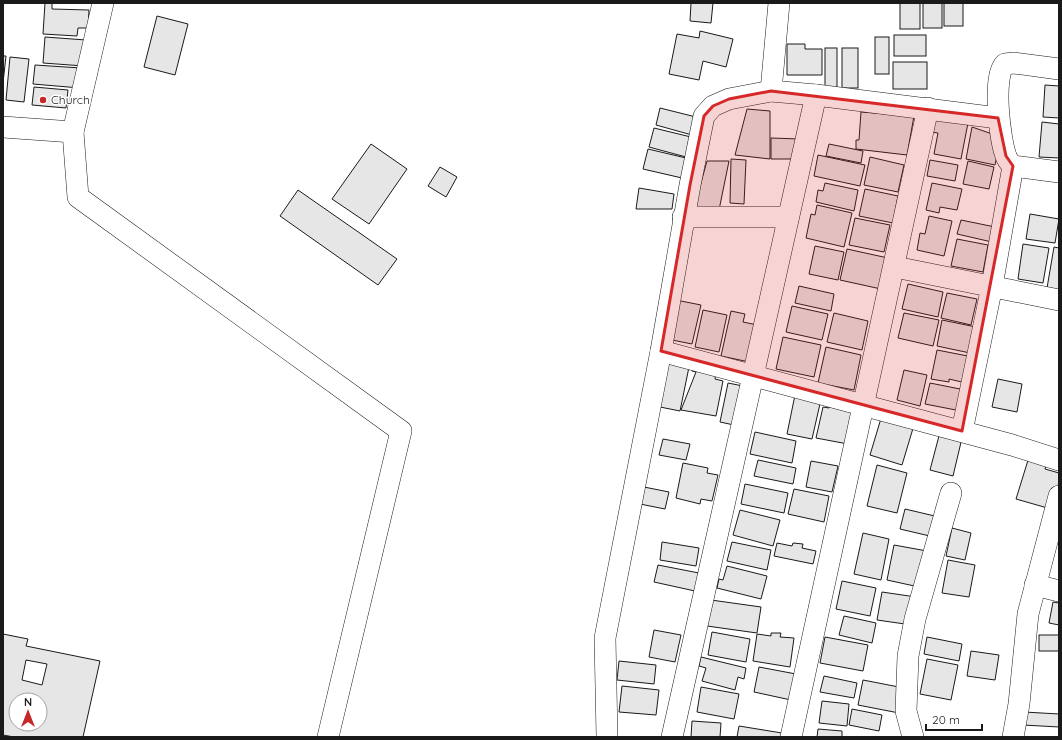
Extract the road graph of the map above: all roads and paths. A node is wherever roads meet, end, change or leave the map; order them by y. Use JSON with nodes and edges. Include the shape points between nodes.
{"nodes":[{"id":1,"x":103,"y":3,"type":"edge"},
{"id":2,"x":779,"y":3,"type":"edge"},
{"id":3,"x":1059,"y":69,"type":"edge"},
{"id":4,"x":771,"y":91,"type":"junction"},
{"id":5,"x":816,"y":95,"type":"junction"},
{"id":6,"x":928,"y":108,"type":"junction"},
{"id":7,"x":998,"y":118,"type":"junction"},
{"id":8,"x":3,"y":126,"type":"edge"},
{"id":9,"x":73,"y":132,"type":"junction"},
{"id":10,"x":1013,"y":166,"type":"junction"},
{"id":11,"x":1059,"y":172,"type":"edge"},
{"id":12,"x":683,"y":217,"type":"junction"},
{"id":13,"x":788,"y":218,"type":"junction"},
{"id":14,"x":895,"y":267,"type":"junction"},
{"id":15,"x":992,"y":286,"type":"junction"},
{"id":16,"x":1059,"y":300,"type":"edge"},
{"id":17,"x":661,"y":351,"type":"junction"},
{"id":18,"x":753,"y":376,"type":"junction"},
{"id":19,"x":864,"y":405,"type":"junction"},
{"id":20,"x":962,"y":432,"type":"junction"},
{"id":21,"x":1059,"y":460,"type":"edge"},
{"id":22,"x":951,"y":493,"type":"dead end"},
{"id":23,"x":1058,"y":503,"type":"edge"},
{"id":24,"x":1036,"y":585,"type":"junction"},
{"id":25,"x":1059,"y":590,"type":"edge"},
{"id":26,"x":328,"y":737,"type":"edge"},
{"id":27,"x":607,"y":737,"type":"edge"},
{"id":28,"x":672,"y":737,"type":"edge"},
{"id":29,"x":791,"y":737,"type":"edge"},
{"id":30,"x":913,"y":737,"type":"edge"},
{"id":31,"x":1013,"y":737,"type":"edge"}],
"edges":[{"from":1,"to":9,"type":"street"},
{"from":2,"to":4,"type":"street"},
{"from":3,"to":7,"type":"street","via":[[1005,64],[1000,71]]},
{"from":4,"to":5,"type":"street"},
{"from":4,"to":12,"type":"street","via":[[729,99],[713,106],[704,116]]},
{"from":5,"to":6,"type":"street"},
{"from":5,"to":13,"type":"street"},
{"from":6,"to":7,"type":"street"},
{"from":6,"to":14,"type":"street"},
{"from":7,"to":10,"type":"street","via":[[1006,156]]},
{"from":8,"to":9,"type":"street"},
{"from":9,"to":26,"type":"street","via":[[78,197],[401,432]]},
{"from":10,"to":11,"type":"street"},
{"from":10,"to":15,"type":"street"},
{"from":12,"to":13,"type":"street"},
{"from":12,"to":17,"type":"street"},
{"from":13,"to":18,"type":"street"},
{"from":14,"to":15,"type":"street"},
{"from":14,"to":19,"type":"street"},
{"from":15,"to":16,"type":"street"},
{"from":15,"to":20,"type":"street"},
{"from":17,"to":18,"type":"street"},
{"from":17,"to":27,"type":"street","via":[[605,638]]},
{"from":18,"to":19,"type":"street"},
{"from":18,"to":28,"type":"street"},
{"from":19,"to":20,"type":"street"},
{"from":19,"to":29,"type":"street"},
{"from":20,"to":21,"type":"street"},
{"from":22,"to":30,"type":"street","via":[[915,619],[908,656],[906,711]]},
{"from":23,"to":24,"type":"street"},
{"from":24,"to":25,"type":"street"},
{"from":24,"to":31,"type":"street","via":[[1028,614]]}]}
